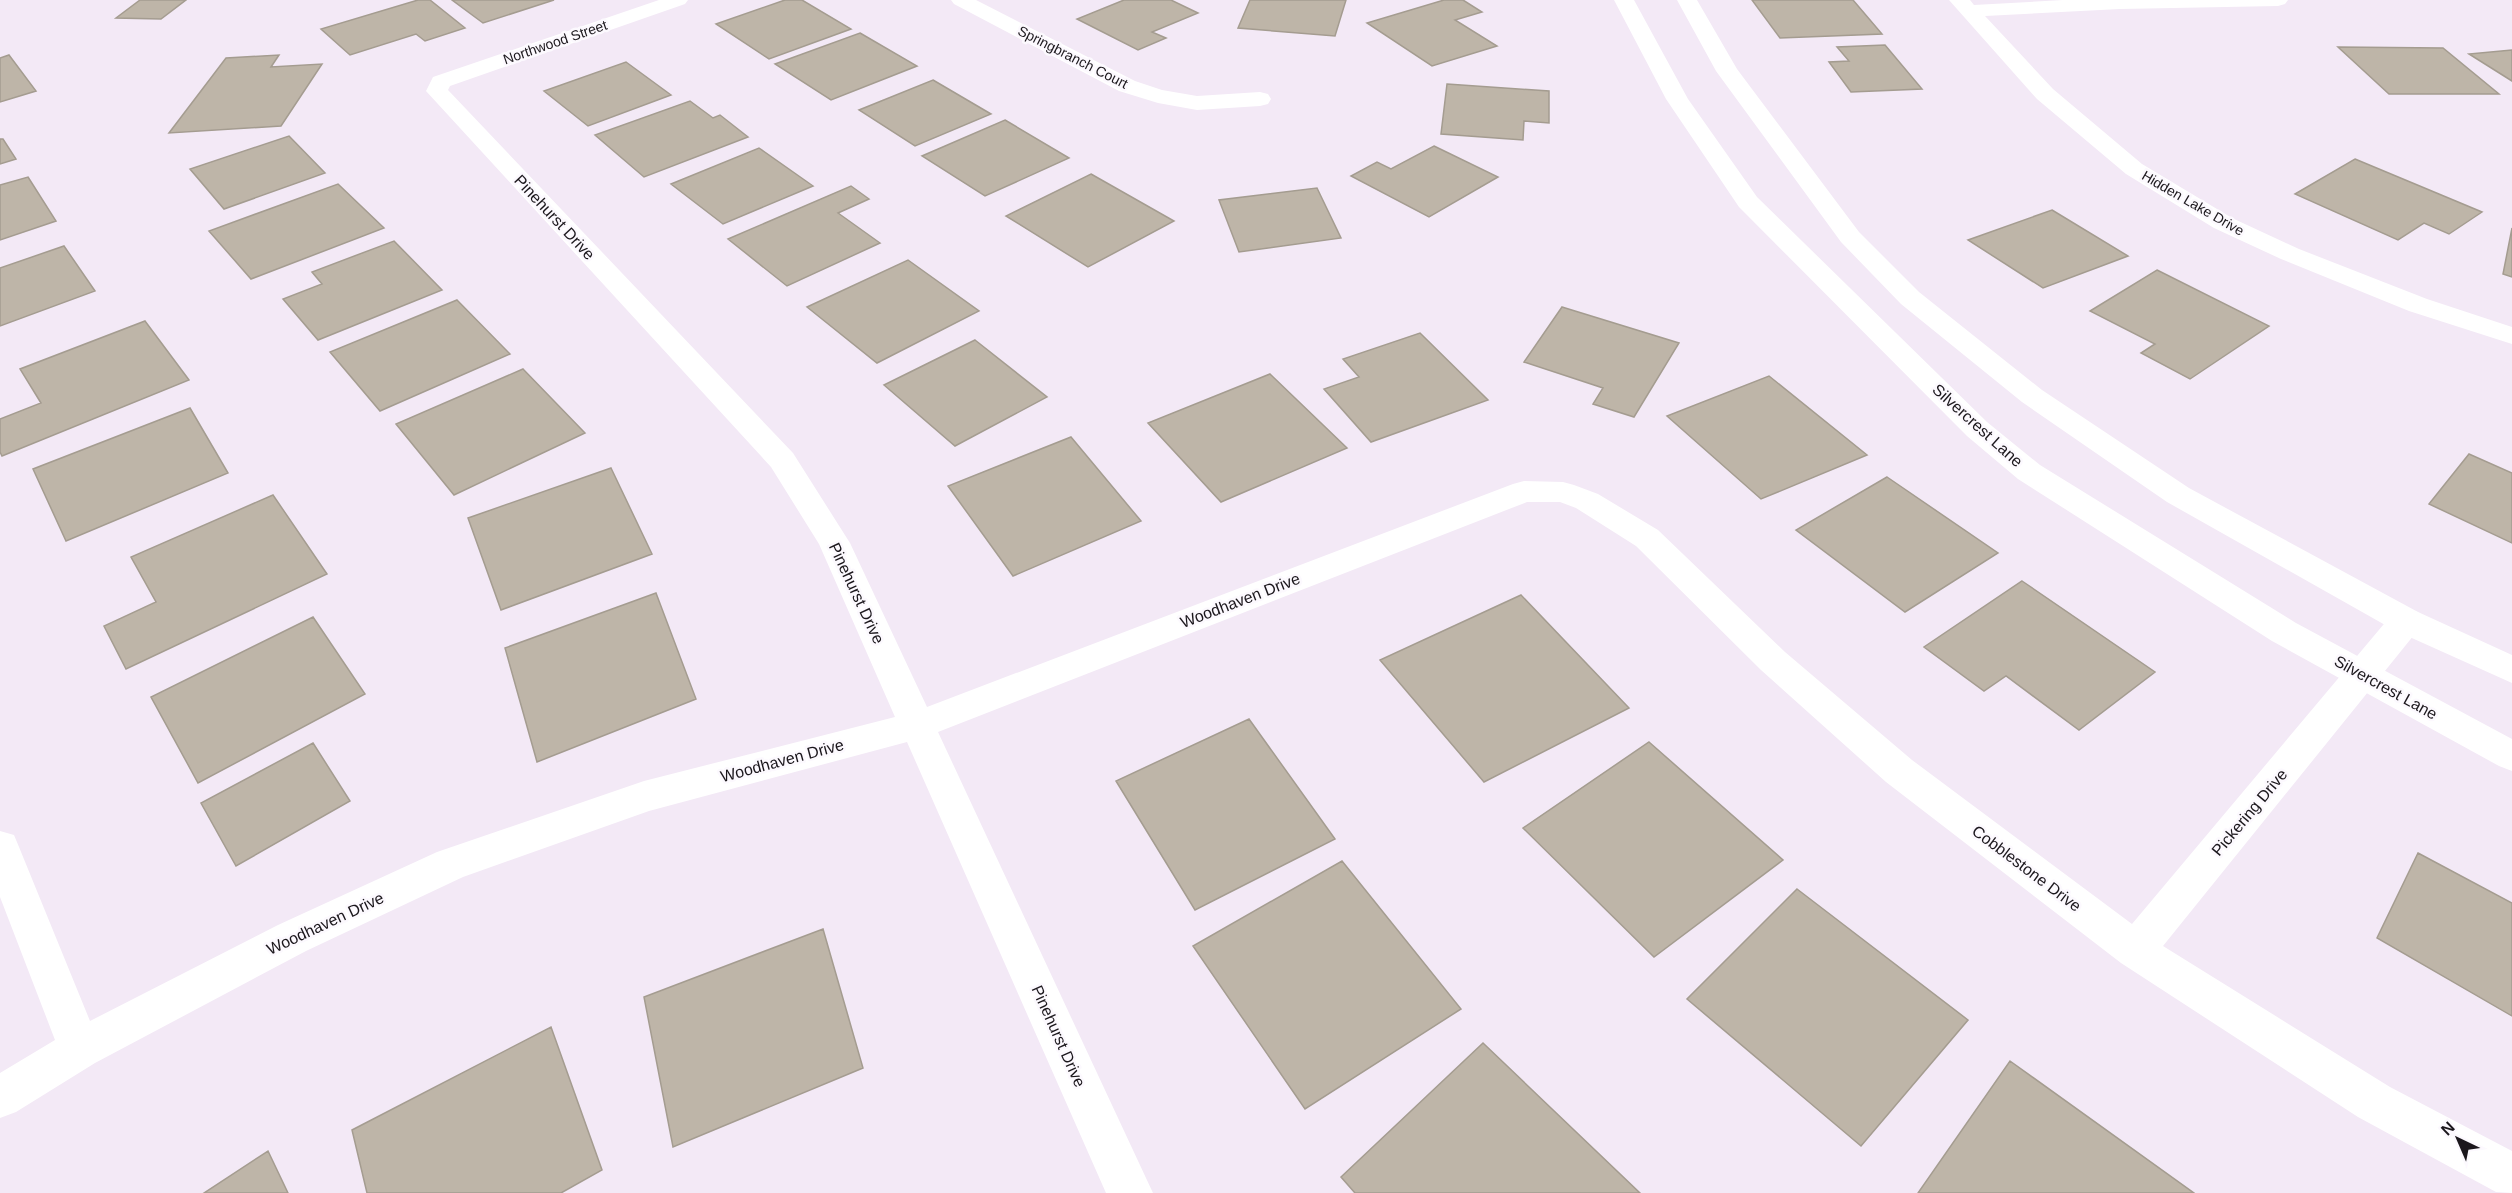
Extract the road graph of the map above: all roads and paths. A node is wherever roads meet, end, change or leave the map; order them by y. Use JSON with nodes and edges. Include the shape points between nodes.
{"nodes":[{"id":1,"x":678,"y":0,"type":"edge"},
{"id":2,"x":962,"y":0,"type":"edge"},
{"id":3,"x":1624,"y":0,"type":"edge"},
{"id":4,"x":1687,"y":0,"type":"edge"},
{"id":5,"x":2278,"y":0,"type":"edge"},
{"id":6,"x":1964,"y":6,"type":"edge"},
{"id":7,"x":437,"y":91,"type":"joint"},
{"id":8,"x":1260,"y":99,"type":"dead end"},
{"id":9,"x":2512,"y":336,"type":"edge"},
{"id":10,"x":1587,"y":501,"type":"joint"},
{"id":11,"x":2406,"y":621,"type":"junction"},
{"id":12,"x":2512,"y":670,"type":"edge"},
{"id":13,"x":2363,"y":675,"type":"junction"},
{"id":14,"x":918,"y":725,"type":"junction"},
{"id":15,"x":2512,"y":756,"type":"edge"},
{"id":16,"x":0,"y":848,"type":"edge"},
{"id":17,"x":2135,"y":950,"type":"junction"},
{"id":18,"x":80,"y":1048,"type":"junction"},
{"id":19,"x":0,"y":1097,"type":"edge"},
{"id":20,"x":2512,"y":1176,"type":"edge"},
{"id":21,"x":1130,"y":1193,"type":"edge"}],
"edges":[{"from":1,"to":7,"type":"street","name":"Northwood Street","via":[[441,82]]},
{"from":2,"to":8,"type":"street","name":"Springbranch Court","via":[[1126,86],[1197,103]]},
{"from":3,"to":13,"type":"street","name":"Silvercrest Lane","via":[[1677,99],[1748,202],[1977,429],[2029,472],[2284,632]]},
{"from":4,"to":11,"type":"street","via":[[1727,71],[1843,228],[1910,298],[2032,396],[2178,495]]},
{"from":5,"to":6,"type":"street"},
{"from":6,"to":9,"type":"street","name":"Hidden Lake Drive","via":[[2045,94],[2125,161],[2223,223],[2418,305]]},
{"from":7,"to":14,"type":"street","name":"Pinehurst Drive","via":[[782,460],[834,543]]},
{"from":10,"to":14,"type":"street","name":"Woodhaven Drive","via":[[1563,492],[1524,491]]},
{"from":10,"to":17,"type":"street","name":"Cobblestone Drive","via":[[1647,538],[1773,661],[1899,771]]},
{"from":11,"to":12,"type":"street"},
{"from":11,"to":13,"type":"street","name":"Pickering Drive"},
{"from":13,"to":15,"type":"street","name":"Silvercrest Lane"},
{"from":13,"to":17,"type":"street","name":"Pickering Drive"},
{"from":14,"to":18,"type":"street","name":"Woodhaven Drive","via":[[644,797],[451,864],[292,938]]},
{"from":14,"to":21,"type":"street","name":"Pinehurst Drive"},
{"from":16,"to":18,"type":"street"},
{"from":17,"to":20,"type":"street","name":"Cobblestone Drive","via":[[2374,1102]]},
{"from":18,"to":19,"type":"street","name":"Woodhaven Drive"}]}
